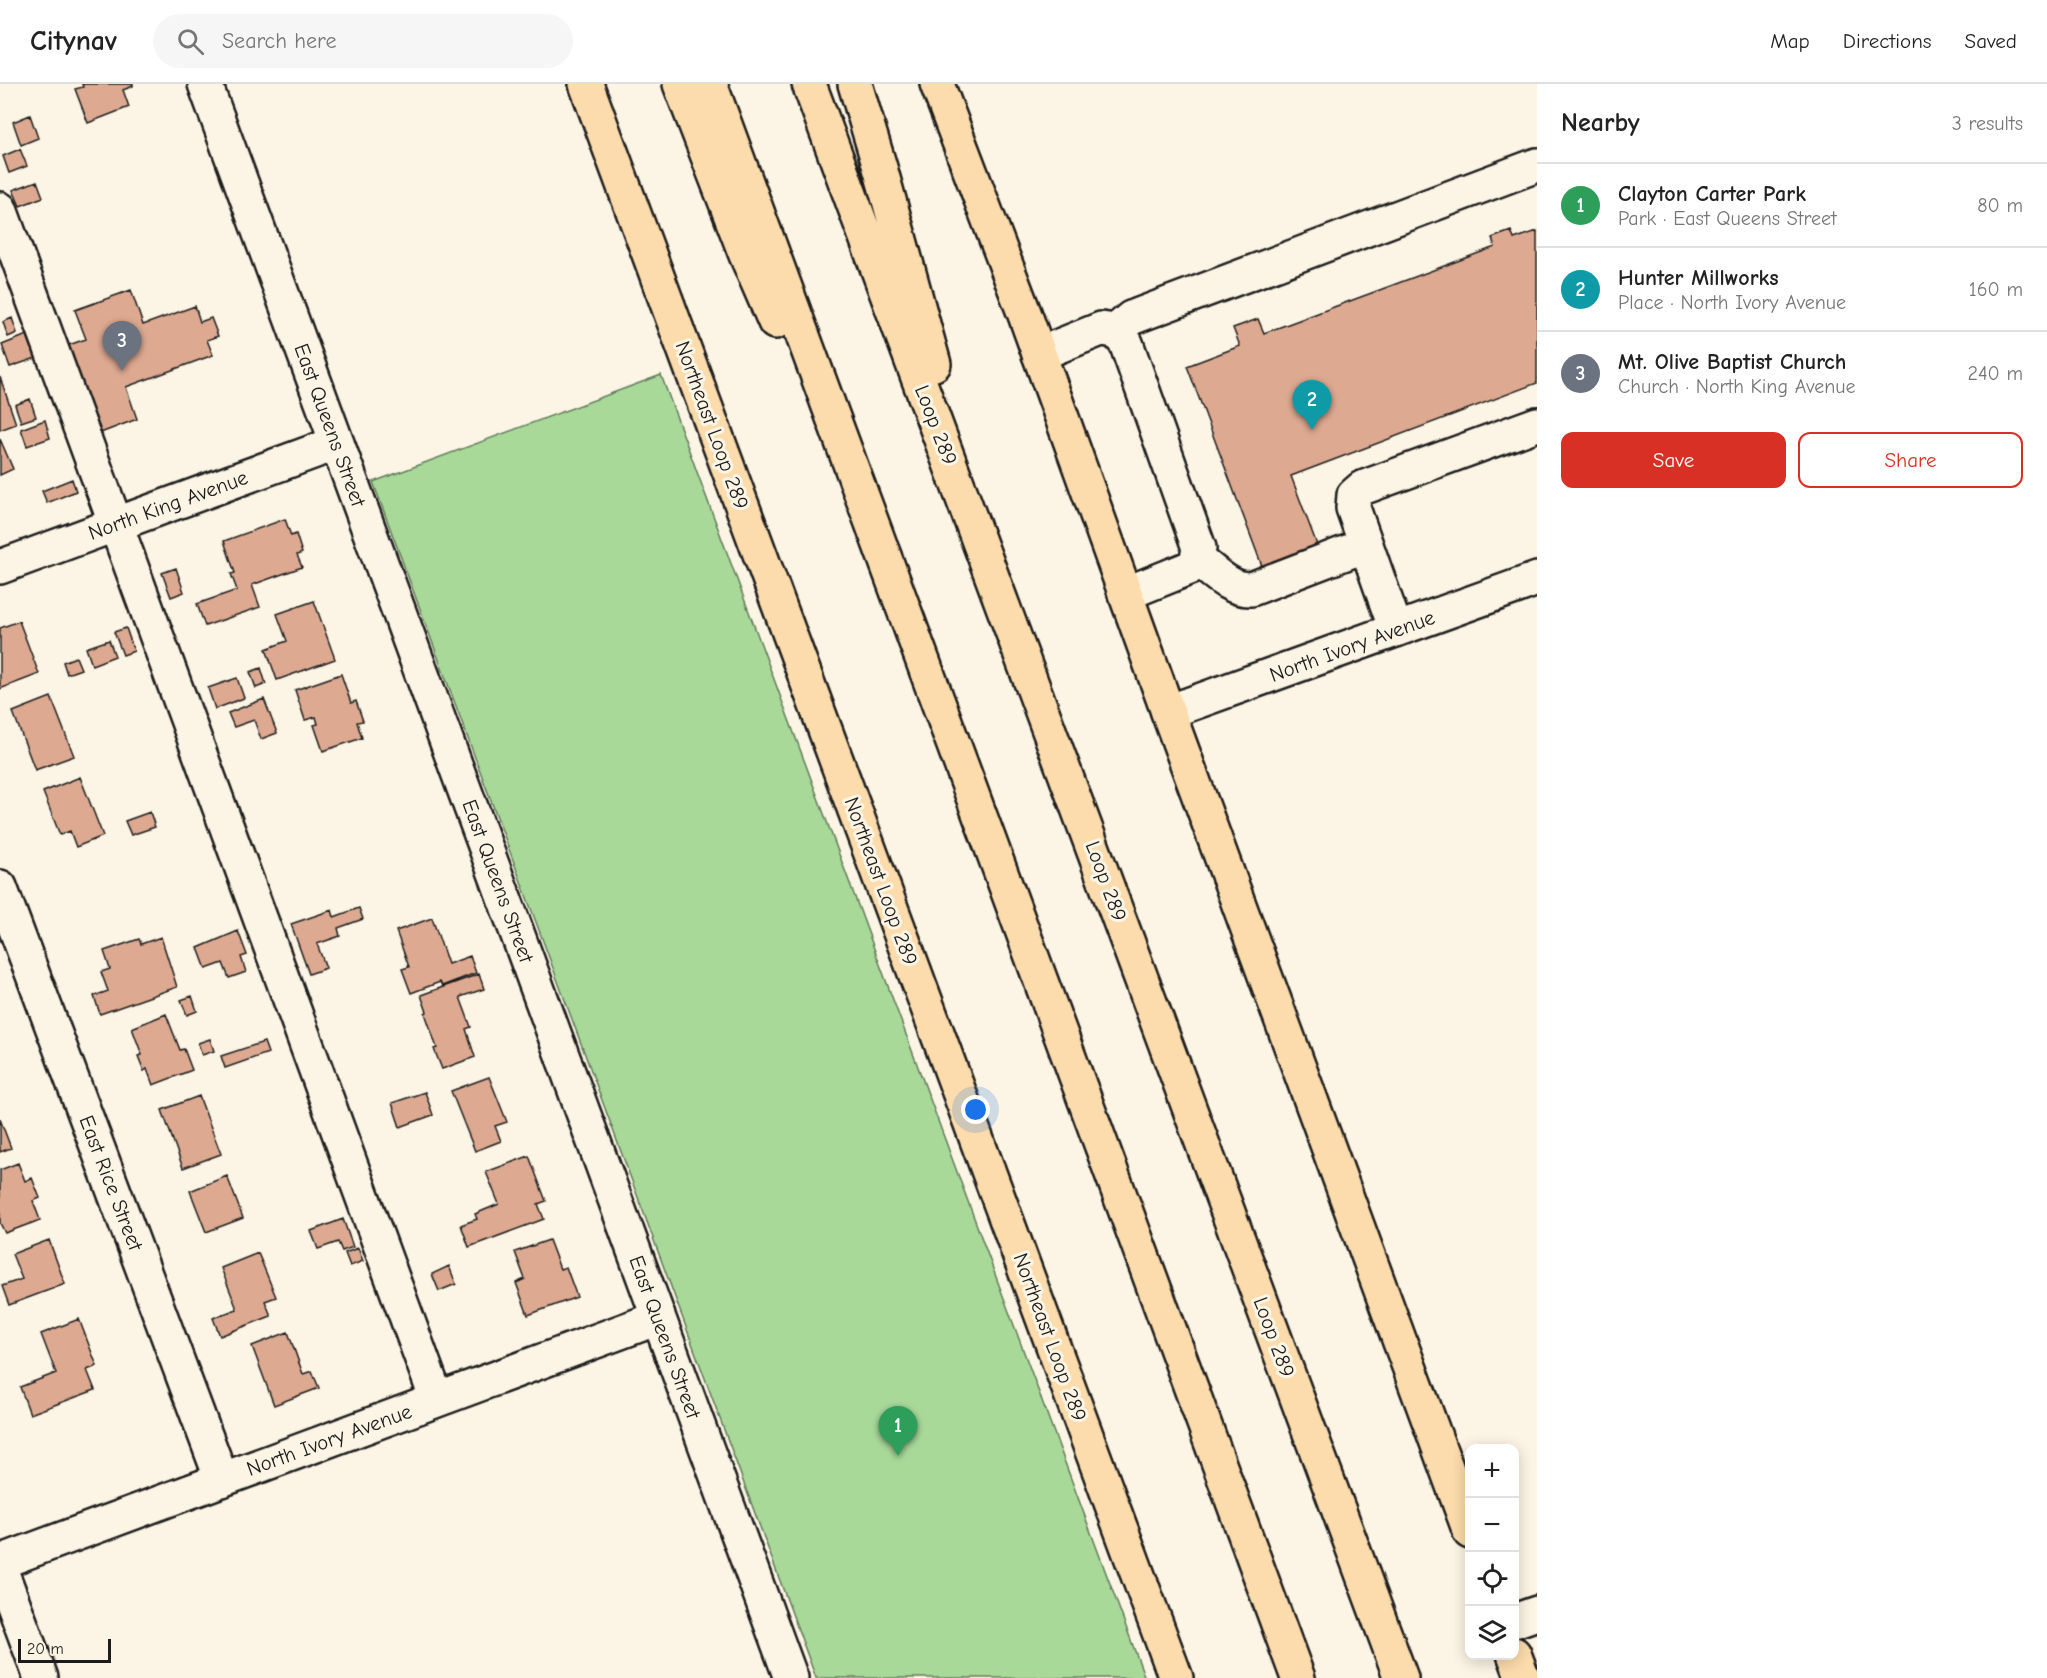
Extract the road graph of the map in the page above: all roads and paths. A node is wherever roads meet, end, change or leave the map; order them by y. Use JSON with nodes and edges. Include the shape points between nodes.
{"nodes":[{"id":1,"x":205,"y":84,"type":"edge"},
{"id":2,"x":586,"y":84,"type":"edge"},
{"id":3,"x":680,"y":84,"type":"edge"},
{"id":4,"x":710,"y":84,"type":"edge"},
{"id":5,"x":809,"y":84,"type":"edge"},
{"id":6,"x":855,"y":84,"type":"edge"},
{"id":7,"x":937,"y":84,"type":"edge"},
{"id":8,"x":1537,"y":165,"type":"edge"},
{"id":9,"x":0,"y":209,"type":"edge"},
{"id":10,"x":1116,"y":331,"type":"junction"},
{"id":11,"x":1040,"y":354,"type":"junction"},
{"id":12,"x":1537,"y":424,"type":"edge"},
{"id":13,"x":337,"y":443,"type":"junction"},
{"id":14,"x":116,"y":524,"type":"junction"},
{"id":15,"x":1366,"y":545,"type":"junction"},
{"id":16,"x":1197,"y":559,"type":"junction"},
{"id":17,"x":989,"y":566,"type":"junction"},
{"id":18,"x":0,"y":567,"type":"edge"},
{"id":19,"x":1537,"y":579,"type":"edge"},
{"id":20,"x":1125,"y":594,"type":"junction"},
{"id":21,"x":1396,"y":630,"type":"junction"},
{"id":22,"x":912,"y":634,"type":"junction"},
{"id":23,"x":1168,"y":712,"type":"junction"},
{"id":24,"x":0,"y":887,"type":"edge"},
{"id":25,"x":658,"y":1318,"type":"junction"},
{"id":26,"x":437,"y":1400,"type":"junction"},
{"id":27,"x":222,"y":1480,"type":"junction"},
{"id":28,"x":1465,"y":1518,"type":"edge"},
{"id":29,"x":0,"y":1562,"type":"edge"},
{"id":30,"x":0,"y":1568,"type":"edge"},
{"id":31,"x":1365,"y":1582,"type":"junction"},
{"id":32,"x":1537,"y":1613,"type":"edge"},
{"id":33,"x":1519,"y":1620,"type":"edge"},
{"id":34,"x":1517,"y":1660,"type":"edge"},
{"id":35,"x":41,"y":1678,"type":"edge"},
{"id":36,"x":791,"y":1678,"type":"edge"},
{"id":37,"x":1176,"y":1678,"type":"edge"},
{"id":38,"x":1298,"y":1678,"type":"edge"},
{"id":39,"x":1401,"y":1678,"type":"edge"},
{"id":40,"x":1409,"y":1678,"type":"edge"},
{"id":41,"x":1523,"y":1678,"type":"edge"}],
"edges":[{"from":1,"to":13,"type":"street","name":"East Queens Street"},
{"from":2,"to":37,"type":"main road","name":"Northeast Loop 289"},
{"from":3,"to":22,"type":"main road","via":[[746,255]]},
{"from":4,"to":22,"type":"main road"},
{"from":5,"to":17,"type":"main road","name":"Loop 289"},
{"from":6,"to":17,"type":"main road"},
{"from":7,"to":11,"type":"main road"},
{"from":8,"to":10,"type":"street","via":[[1140,314]]},
{"from":9,"to":14,"type":"street"},
{"from":10,"to":11,"type":"street","via":[[1101,329]]},
{"from":10,"to":16,"type":"street","via":[[1126,343],[1199,548]]},
{"from":11,"to":20,"type":"main road"},
{"from":12,"to":15,"type":"street","via":[[1362,488],[1354,495],[1353,508]]},
{"from":13,"to":14,"type":"street","name":"North King Avenue"},
{"from":13,"to":25,"type":"street","name":"East Queens Street"},
{"from":14,"to":18,"type":"street","name":"North King Avenue"},
{"from":14,"to":26,"type":"street"},
{"from":15,"to":16,"type":"street","via":[[1251,590],[1234,587]]},
{"from":15,"to":21,"type":"street"},
{"from":16,"to":20,"type":"street","via":[[1192,567]]},
{"from":17,"to":31,"type":"main road","name":"Loop 289"},
{"from":19,"to":21,"type":"street","name":"North Ivory Avenue"},
{"from":20,"to":23,"type":"main road"},
{"from":21,"to":23,"type":"street","name":"North Ivory Avenue"},
{"from":22,"to":38,"type":"main road"},
{"from":23,"to":28,"type":"main road"},
{"from":24,"to":27,"type":"street","name":"East Rice Street"},
{"from":25,"to":26,"type":"street","name":"North Ivory Avenue"},
{"from":25,"to":36,"type":"street","name":"East Queens Street"},
{"from":26,"to":27,"type":"street","name":"North Ivory Avenue"},
{"from":27,"to":29,"type":"street","name":"North Ivory Avenue"},
{"from":30,"to":35,"type":"street"},
{"from":31,"to":39,"type":"main road","name":"Loop 289"},
{"from":31,"to":40,"type":"main road"},
{"from":32,"to":33,"type":"street"},
{"from":34,"to":41,"type":"main road"}]}
